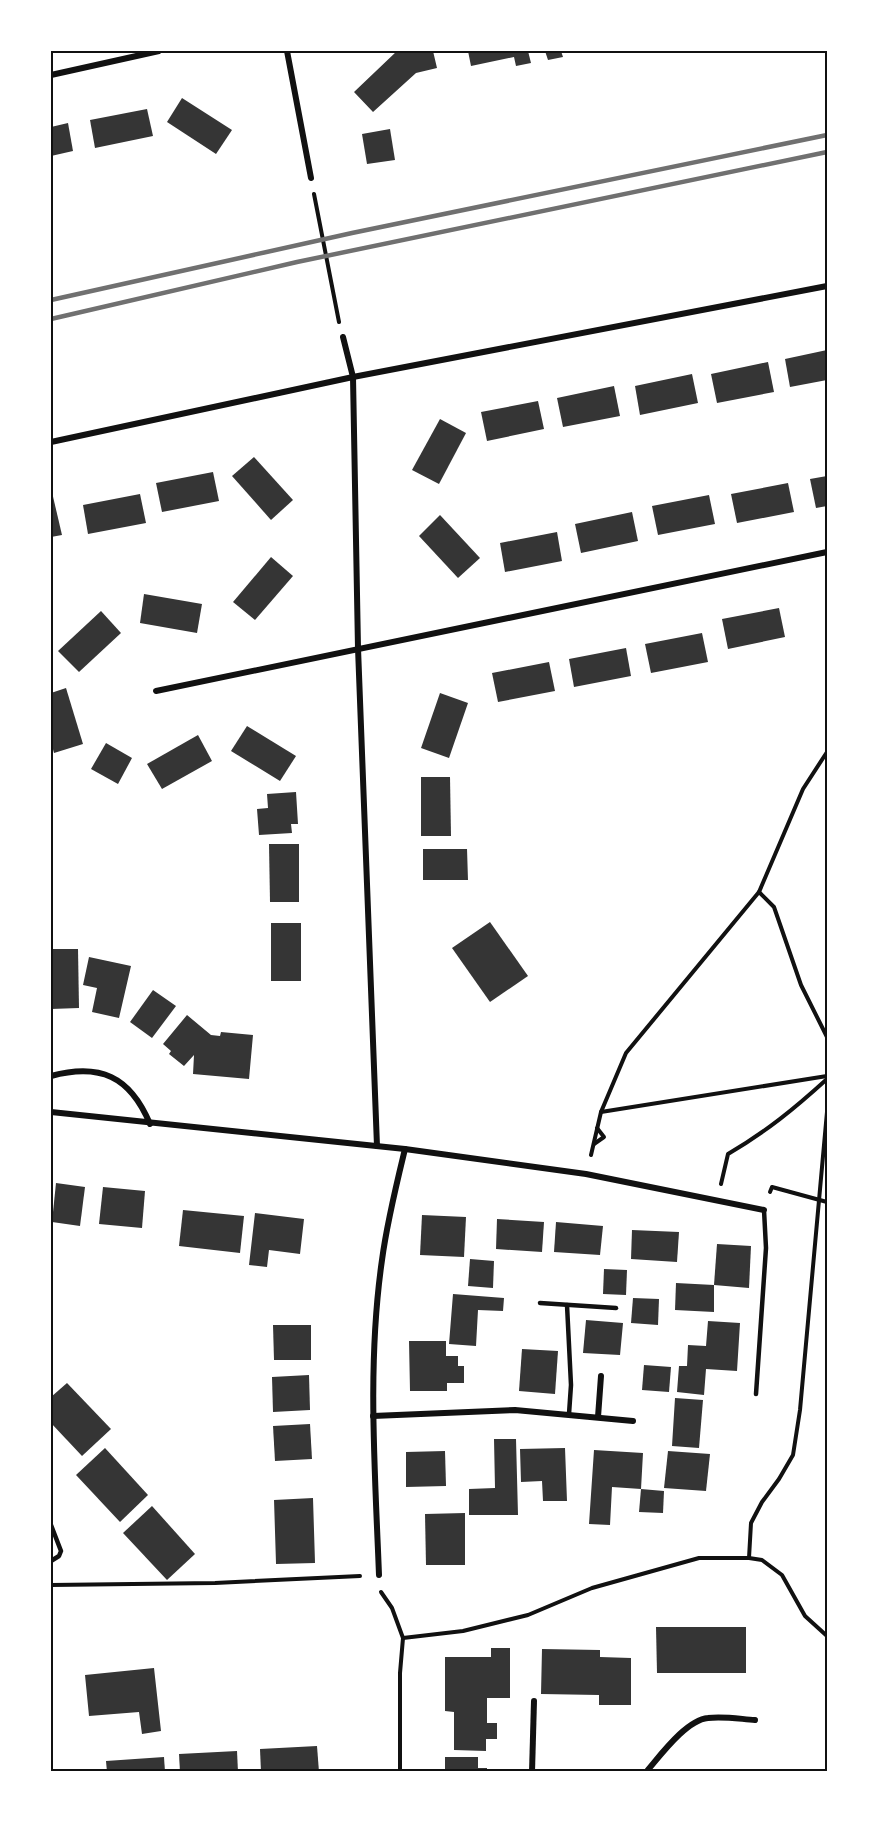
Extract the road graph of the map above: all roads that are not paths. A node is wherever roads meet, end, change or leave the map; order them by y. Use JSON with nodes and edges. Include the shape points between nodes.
{"nodes":[{"id":1,"x":159,"y":51,"type":"edge"},
{"id":2,"x":287,"y":51,"type":"edge"},
{"id":3,"x":51,"y":75,"type":"edge"},
{"id":4,"x":311,"y":178,"type":"road end"},
{"id":5,"x":827,"y":286,"type":"edge"},
{"id":6,"x":342,"y":337,"type":"road end"},
{"id":7,"x":353,"y":377,"type":"junction"},
{"id":8,"x":51,"y":442,"type":"edge"},
{"id":9,"x":827,"y":552,"type":"edge"},
{"id":10,"x":358,"y":648,"type":"junction"},
{"id":11,"x":156,"y":691,"type":"dead end"},
{"id":12,"x":51,"y":1076,"type":"edge"},
{"id":13,"x":51,"y":1112,"type":"edge"},
{"id":14,"x":150,"y":1124,"type":"junction"},
{"id":15,"x":377,"y":1146,"type":"junction"},
{"id":16,"x":405,"y":1149,"type":"junction"},
{"id":17,"x":764,"y":1210,"type":"joint"},
{"id":18,"x":540,"y":1303,"type":"dead end"},
{"id":19,"x":567,"y":1305,"type":"junction"},
{"id":20,"x":616,"y":1308,"type":"dead end"},
{"id":21,"x":601,"y":1376,"type":"dead end"},
{"id":22,"x":756,"y":1394,"type":"dead end"},
{"id":23,"x":569,"y":1414,"type":"junction"},
{"id":24,"x":373,"y":1416,"type":"junction"},
{"id":25,"x":598,"y":1417,"type":"junction"},
{"id":26,"x":633,"y":1420,"type":"dead end"},
{"id":27,"x":51,"y":1525,"type":"edge"},
{"id":28,"x":51,"y":1561,"type":"edge"},
{"id":29,"x":379,"y":1575,"type":"road end"},
{"id":30,"x":534,"y":1701,"type":"dead end"},
{"id":31,"x":755,"y":1720,"type":"dead end"},
{"id":32,"x":531,"y":1772,"type":"edge"},
{"id":33,"x":646,"y":1772,"type":"edge"}],
"edges":[{"from":1,"to":3,"type":"street"},
{"from":2,"to":4,"type":"street"},
{"from":5,"to":7,"type":"street"},
{"from":6,"to":7,"type":"street"},
{"from":7,"to":8,"type":"street"},
{"from":7,"to":10,"type":"street"},
{"from":9,"to":10,"type":"street"},
{"from":10,"to":11,"type":"street"},
{"from":10,"to":15,"type":"street"},
{"from":12,"to":14,"type":"street","via":[[86,1070],[112,1077],[142,1104]]},
{"from":13,"to":14,"type":"street"},
{"from":14,"to":15,"type":"street"},
{"from":15,"to":16,"type":"street"},
{"from":16,"to":17,"type":"street","via":[[586,1174]]},
{"from":16,"to":24,"type":"street","via":[[381,1262]]},
{"from":17,"to":22,"type":"lane","via":[[766,1248]]},
{"from":18,"to":19,"type":"lane"},
{"from":19,"to":20,"type":"lane"},
{"from":19,"to":23,"type":"lane"},
{"from":21,"to":25,"type":"street"},
{"from":23,"to":24,"type":"street","via":[[514,1410]]},
{"from":23,"to":25,"type":"street"},
{"from":24,"to":29,"type":"street"},
{"from":25,"to":26,"type":"street"},
{"from":27,"to":28,"type":"lane","via":[[60,1551]]},
{"from":30,"to":32,"type":"street"},
{"from":31,"to":33,"type":"street","via":[[697,1721]]}]}
